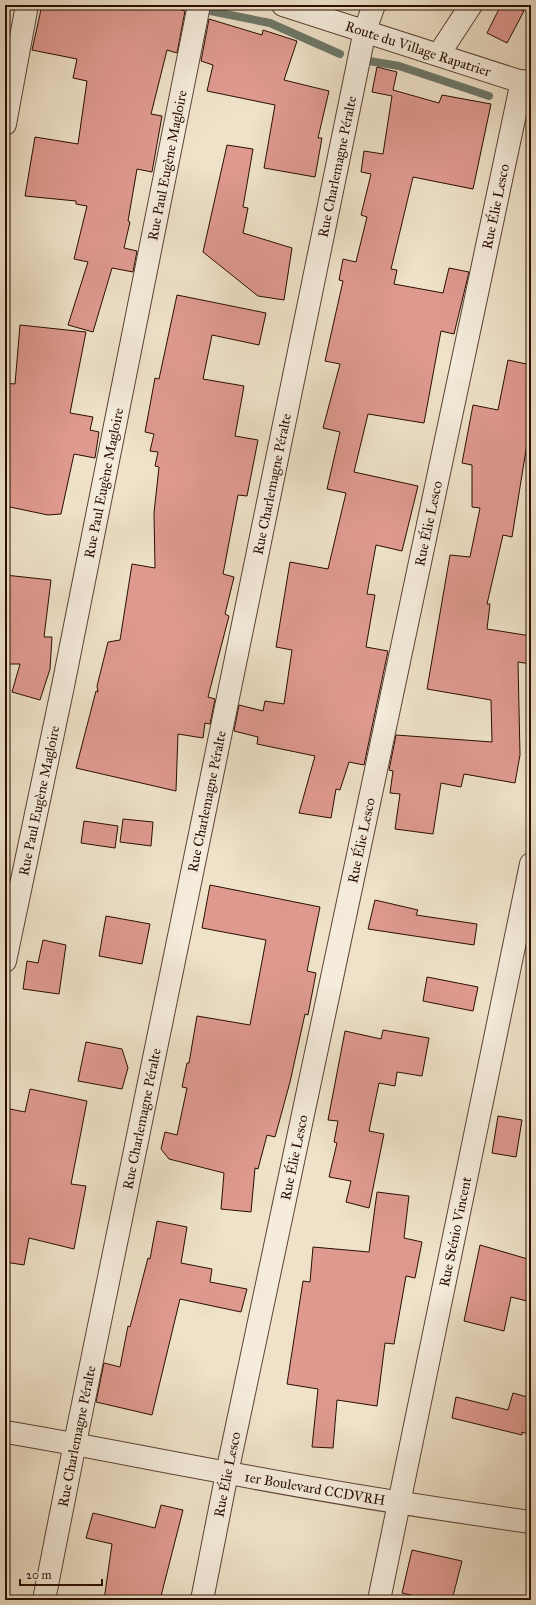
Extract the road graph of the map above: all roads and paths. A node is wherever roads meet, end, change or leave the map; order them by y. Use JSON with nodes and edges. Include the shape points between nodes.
{"nodes":[{"id":1,"x":27,"y":5,"type":"edge"},
{"id":2,"x":199,"y":5,"type":"edge"},
{"id":3,"x":283,"y":5,"type":"edge"},
{"id":4,"x":374,"y":5,"type":"edge"},
{"id":5,"x":471,"y":5,"type":"edge"},
{"id":6,"x":365,"y":30,"type":"junction"},
{"id":7,"x":439,"y":54,"type":"junction"},
{"id":8,"x":526,"y":83,"type":"edge"},
{"id":9,"x":5,"y":124,"type":"edge"},
{"id":10,"x":531,"y":864,"type":"edge"},
{"id":11,"x":5,"y":961,"type":"edge"},
{"id":12,"x":5,"y":1432,"type":"edge"},
{"id":13,"x":75,"y":1443,"type":"junction"},
{"id":14,"x":227,"y":1473,"type":"junction"},
{"id":15,"x":399,"y":1504,"type":"junction"},
{"id":16,"x":531,"y":1522,"type":"edge"},
{"id":17,"x":44,"y":1600,"type":"edge"},
{"id":18,"x":202,"y":1600,"type":"edge"},
{"id":19,"x":379,"y":1600,"type":"edge"}],
"edges":[{"from":1,"to":9,"type":"street"},
{"from":2,"to":11,"type":"street","name":"Rue Paul Eugène Magloire"},
{"from":3,"to":6,"type":"street","name":"Route du Village Rapatrier"},
{"from":4,"to":6,"type":"street","name":"Rue Charlemagne Péralte"},
{"from":5,"to":7,"type":"street"},
{"from":6,"to":7,"type":"street","name":"Route du Village Rapatrier"},
{"from":6,"to":13,"type":"street","name":"Rue Charlemagne Péralte"},
{"from":7,"to":8,"type":"street","name":"Route du Village Rapatrier"},
{"from":8,"to":14,"type":"street","name":"Rue Élie Lesco"},
{"from":10,"to":15,"type":"street","name":"Rue Sténio Vincent"},
{"from":12,"to":13,"type":"street","name":"1er Boulevard CCDVRH"},
{"from":13,"to":14,"type":"street","name":"1er Boulevard CCDVRH"},
{"from":13,"to":17,"type":"street","name":"Rue Charlemagne Péralte"},
{"from":14,"to":15,"type":"street","name":"1er Boulevard CCDVRH"},
{"from":14,"to":18,"type":"street","name":"Rue Élie Lesco"},
{"from":15,"to":16,"type":"street","name":"1er Boulevard CCDVRH"},
{"from":15,"to":19,"type":"street","name":"Rue Sténio Vincent"}]}
